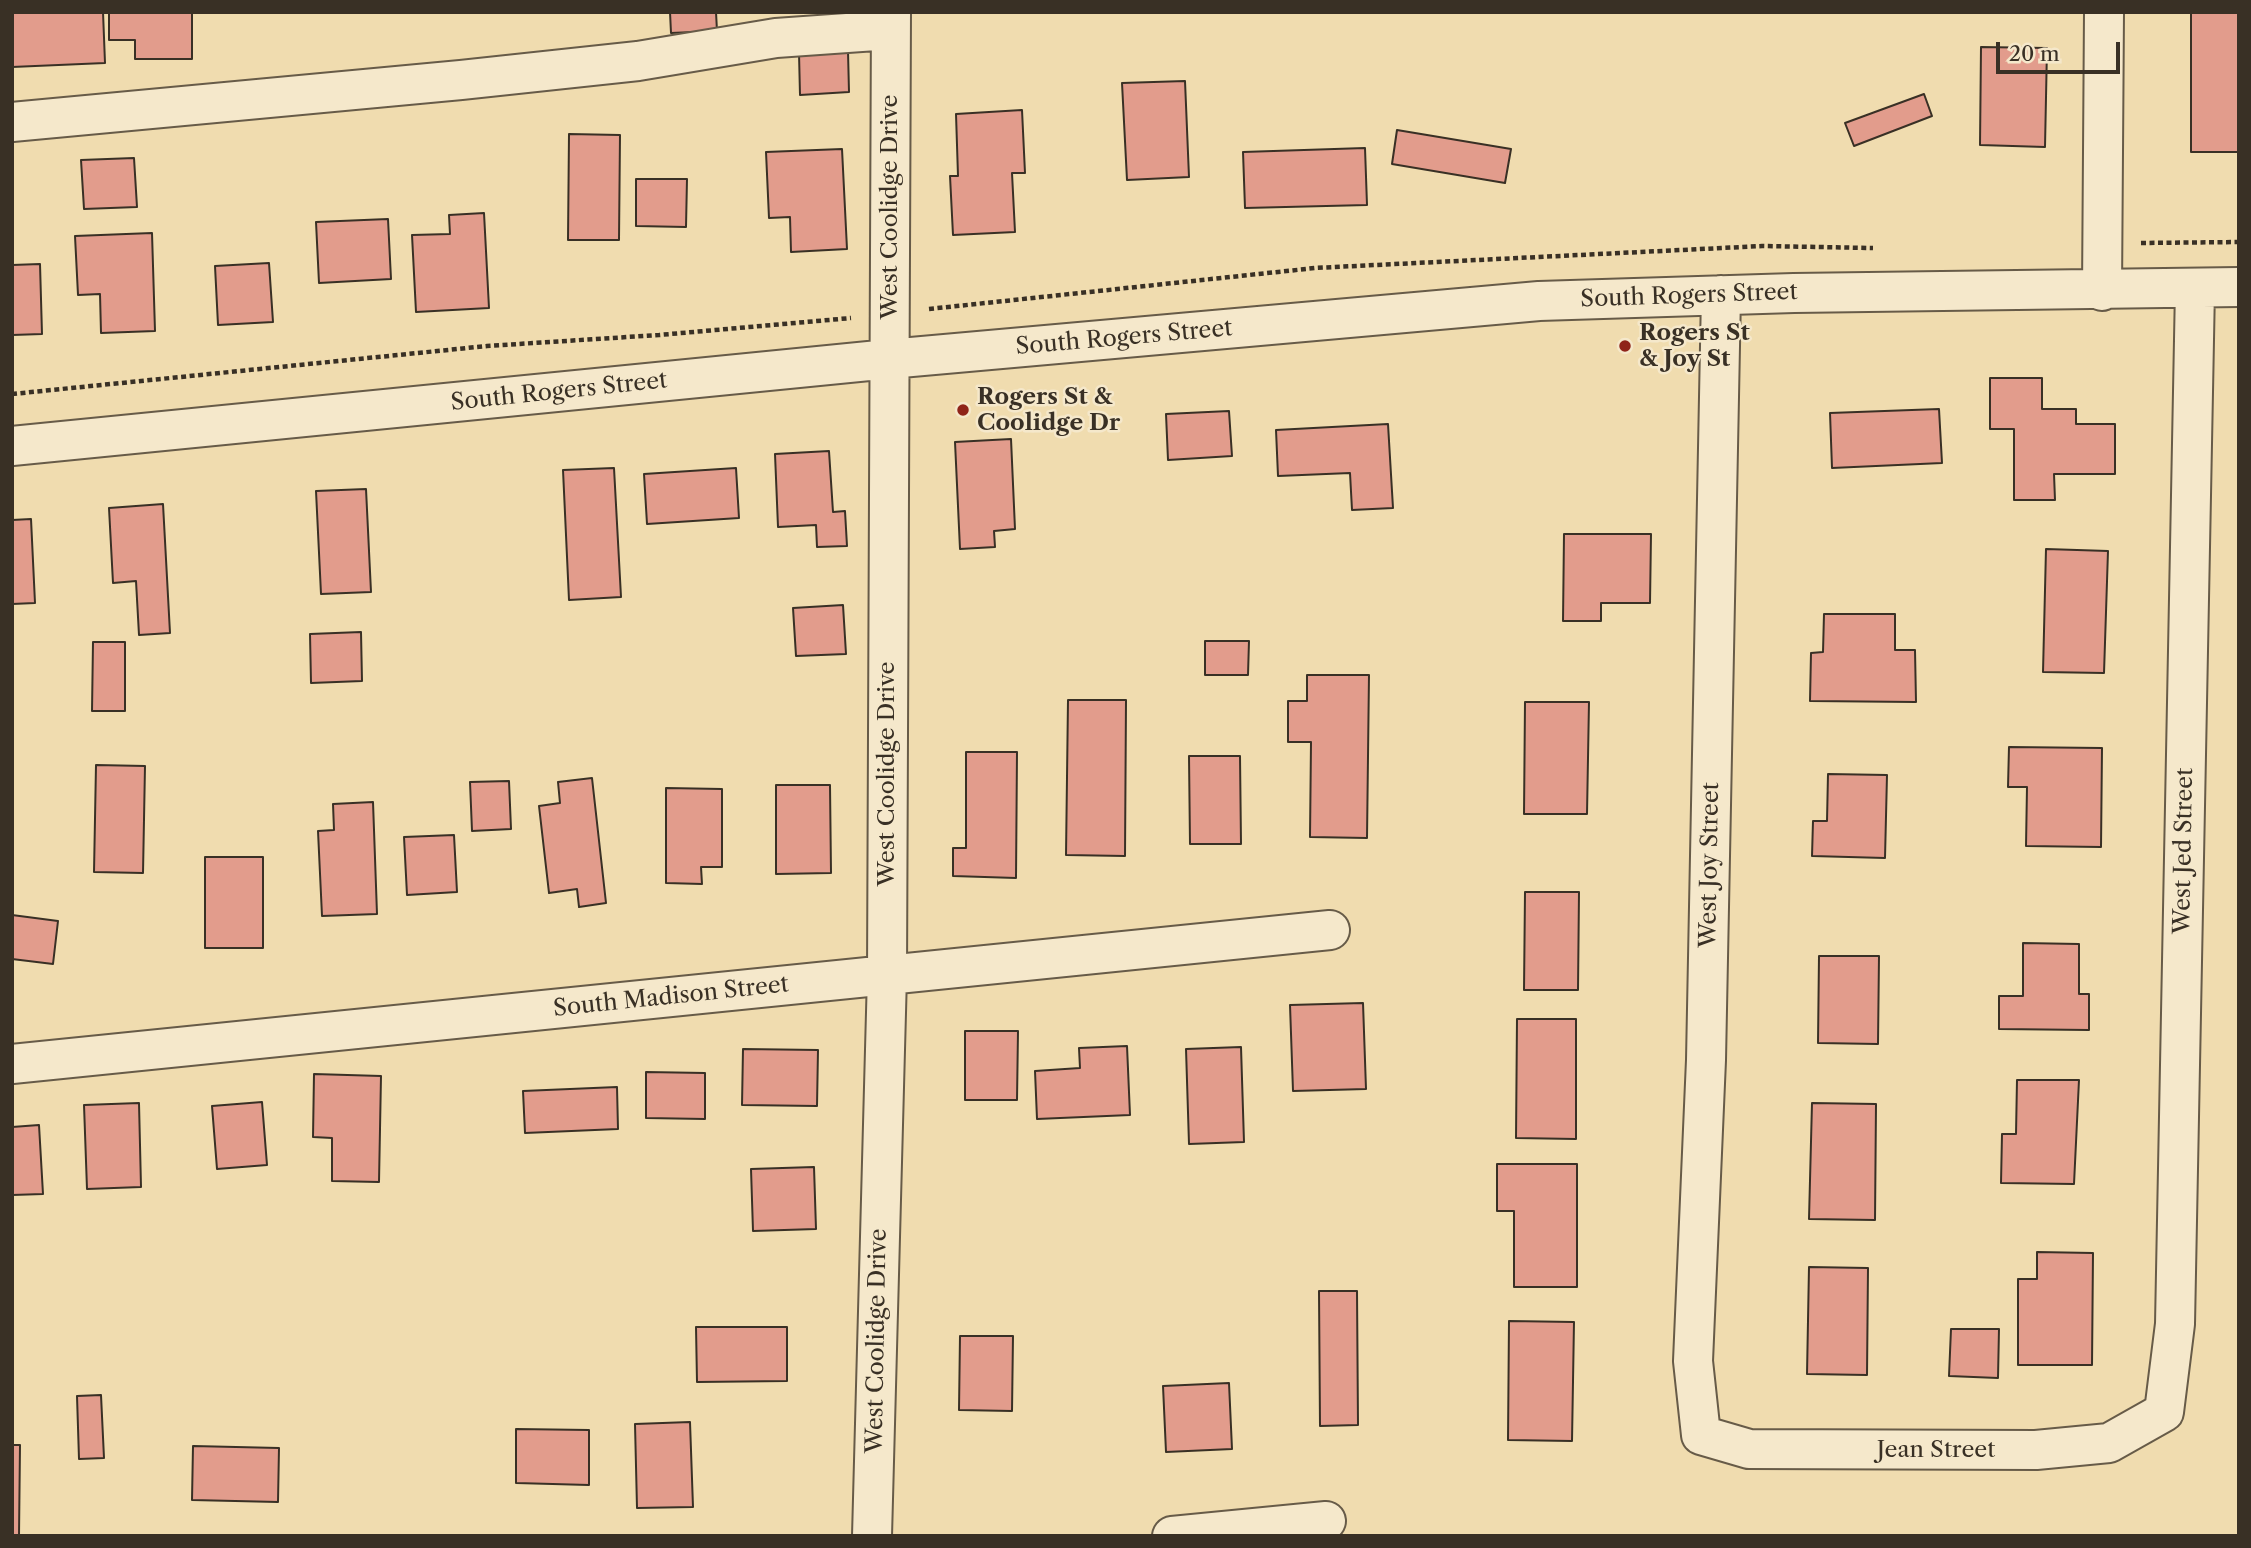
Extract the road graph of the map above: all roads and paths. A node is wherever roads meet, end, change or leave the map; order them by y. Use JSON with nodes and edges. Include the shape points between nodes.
{"nodes":[{"id":1,"x":2104,"y":12,"type":"edge"},
{"id":2,"x":890,"y":21,"type":"edge"},
{"id":3,"x":12,"y":122,"type":"edge"},
{"id":4,"x":2239,"y":242,"type":"edge"},
{"id":5,"x":2137,"y":243,"type":"dead end"},
{"id":6,"x":1835,"y":248,"type":"dead end"},
{"id":7,"x":2239,"y":287,"type":"edge"},
{"id":8,"x":2195,"y":288,"type":"junction"},
{"id":9,"x":2102,"y":291,"type":"junction"},
{"id":10,"x":1721,"y":295,"type":"junction"},
{"id":11,"x":934,"y":309,"type":"dead end"},
{"id":12,"x":861,"y":317,"type":"dead end"},
{"id":13,"x":888,"y":359,"type":"junction"},
{"id":14,"x":12,"y":394,"type":"edge"},
{"id":15,"x":12,"y":446,"type":"edge"},
{"id":16,"x":1330,"y":930,"type":"dead end"},
{"id":17,"x":887,"y":975,"type":"junction"},
{"id":18,"x":12,"y":1064,"type":"edge"},
{"id":19,"x":2164,"y":1412,"type":"joint"},
{"id":20,"x":1701,"y":1435,"type":"joint"},
{"id":21,"x":1326,"y":1521,"type":"dead end"},
{"id":22,"x":872,"y":1536,"type":"edge"},
{"id":23,"x":1172,"y":1536,"type":"edge"}],
"edges":[{"from":1,"to":9,"type":"street"},
{"from":2,"to":3,"type":"street","via":[[638,61]]},
{"from":2,"to":13,"type":"street","name":"West Coolidge Drive"},
{"from":4,"to":5,"type":"path"},
{"from":6,"to":11,"type":"path","via":[[1762,246],[1315,268]]},
{"from":7,"to":8,"type":"street","name":"South Rogers Street"},
{"from":8,"to":9,"type":"street","name":"South Rogers Street"},
{"from":8,"to":19,"type":"street","name":"West Jed Street","via":[[2175,1324]]},
{"from":9,"to":10,"type":"street","name":"South Rogers Street"},
{"from":10,"to":13,"type":"street","name":"South Rogers Street","via":[[1539,301]]},
{"from":10,"to":20,"type":"street","name":"West Joy Street","via":[[1706,1060],[1693,1361]]},
{"from":12,"to":14,"type":"path","via":[[473,347]]},
{"from":13,"to":15,"type":"street","name":"South Rogers Street"},
{"from":13,"to":17,"type":"street","name":"West Coolidge Drive"},
{"from":16,"to":17,"type":"street","name":"South Madison Street"},
{"from":17,"to":18,"type":"street","name":"South Madison Street"},
{"from":17,"to":22,"type":"street","name":"West Coolidge Drive"},
{"from":19,"to":20,"type":"street","name":"Jean Street","via":[[2109,1443],[2036,1450],[1749,1449]]},
{"from":21,"to":23,"type":"street"}]}
